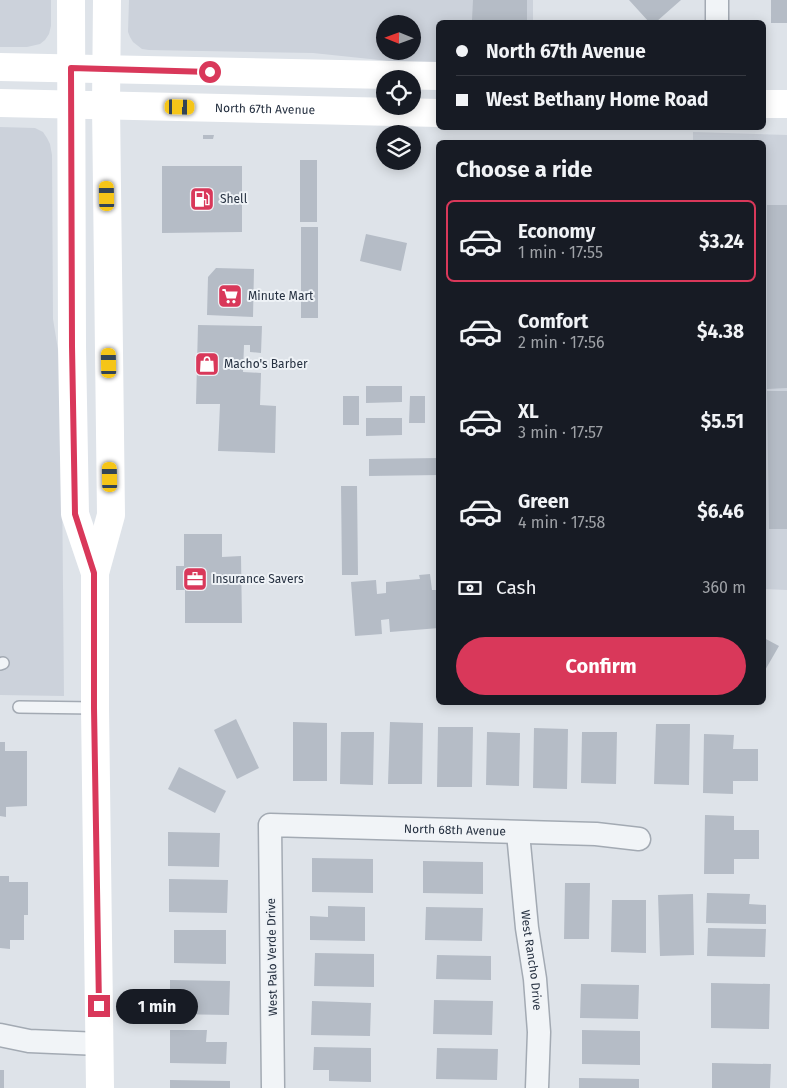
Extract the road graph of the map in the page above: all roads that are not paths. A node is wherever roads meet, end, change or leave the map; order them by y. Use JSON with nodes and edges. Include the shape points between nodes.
{"nodes":[{"id":1,"x":71,"y":0,"type":"edge"},
{"id":2,"x":107,"y":0,"type":"edge"},
{"id":3,"x":717,"y":0,"type":"edge"},
{"id":4,"x":717,"y":20,"type":"edge"},
{"id":5,"x":0,"y":67,"type":"edge"},
{"id":6,"x":71,"y":68,"type":"junction"},
{"id":7,"x":106,"y":69,"type":"junction"},
{"id":8,"x":436,"y":76,"type":"edge"},
{"id":9,"x":0,"y":103,"type":"edge"},
{"id":10,"x":71,"y":104,"type":"junction"},
{"id":11,"x":766,"y":104,"type":"edge"},
{"id":12,"x":787,"y":104,"type":"edge"},
{"id":13,"x":106,"y":105,"type":"junction"},
{"id":14,"x":436,"y":113,"type":"edge"},
{"id":15,"x":94,"y":573,"type":"junction"},
{"id":16,"x":19,"y":707,"type":"dead end"},
{"id":17,"x":94,"y":708,"type":"junction"},
{"id":18,"x":270,"y":826,"type":"joint"},
{"id":19,"x":518,"y":833,"type":"junction"},
{"id":20,"x":639,"y":839,"type":"dead end"},
{"id":21,"x":0,"y":1036,"type":"edge"},
{"id":22,"x":100,"y":1044,"type":"junction"},
{"id":23,"x":100,"y":1088,"type":"edge"},
{"id":24,"x":273,"y":1088,"type":"edge"},
{"id":25,"x":537,"y":1088,"type":"edge"}],
"edges":[{"from":1,"to":6,"type":"main road"},
{"from":2,"to":7,"type":"main road"},
{"from":3,"to":4,"type":"street"},
{"from":5,"to":6,"type":"main road"},
{"from":6,"to":7,"type":"main road"},
{"from":6,"to":10,"type":"main road"},
{"from":7,"to":8,"type":"main road"},
{"from":7,"to":13,"type":"main road"},
{"from":9,"to":10,"type":"main road","name":"North 67th Avenue"},
{"from":10,"to":13,"type":"main road","name":"North 67th Avenue"},
{"from":10,"to":15,"type":"main road","via":[[75,514]]},
{"from":11,"to":12,"type":"main road"},
{"from":13,"to":14,"type":"main road","name":"North 67th Avenue"},
{"from":13,"to":15,"type":"main road","via":[[111,515]]},
{"from":15,"to":17,"type":"main road"},
{"from":16,"to":17,"type":"lane"},
{"from":17,"to":22,"type":"main road"},
{"from":18,"to":19,"type":"street","name":"North 68th Avenue"},
{"from":18,"to":24,"type":"street","name":"West Palo Verde Drive"},
{"from":19,"to":20,"type":"street","name":"North 68th Avenue","via":[[596,834]]},
{"from":19,"to":25,"type":"street","name":"West Rancho Drive","via":[[539,1032]]},
{"from":21,"to":22,"type":"street","via":[[29,1041]]},
{"from":22,"to":23,"type":"main road"}]}
